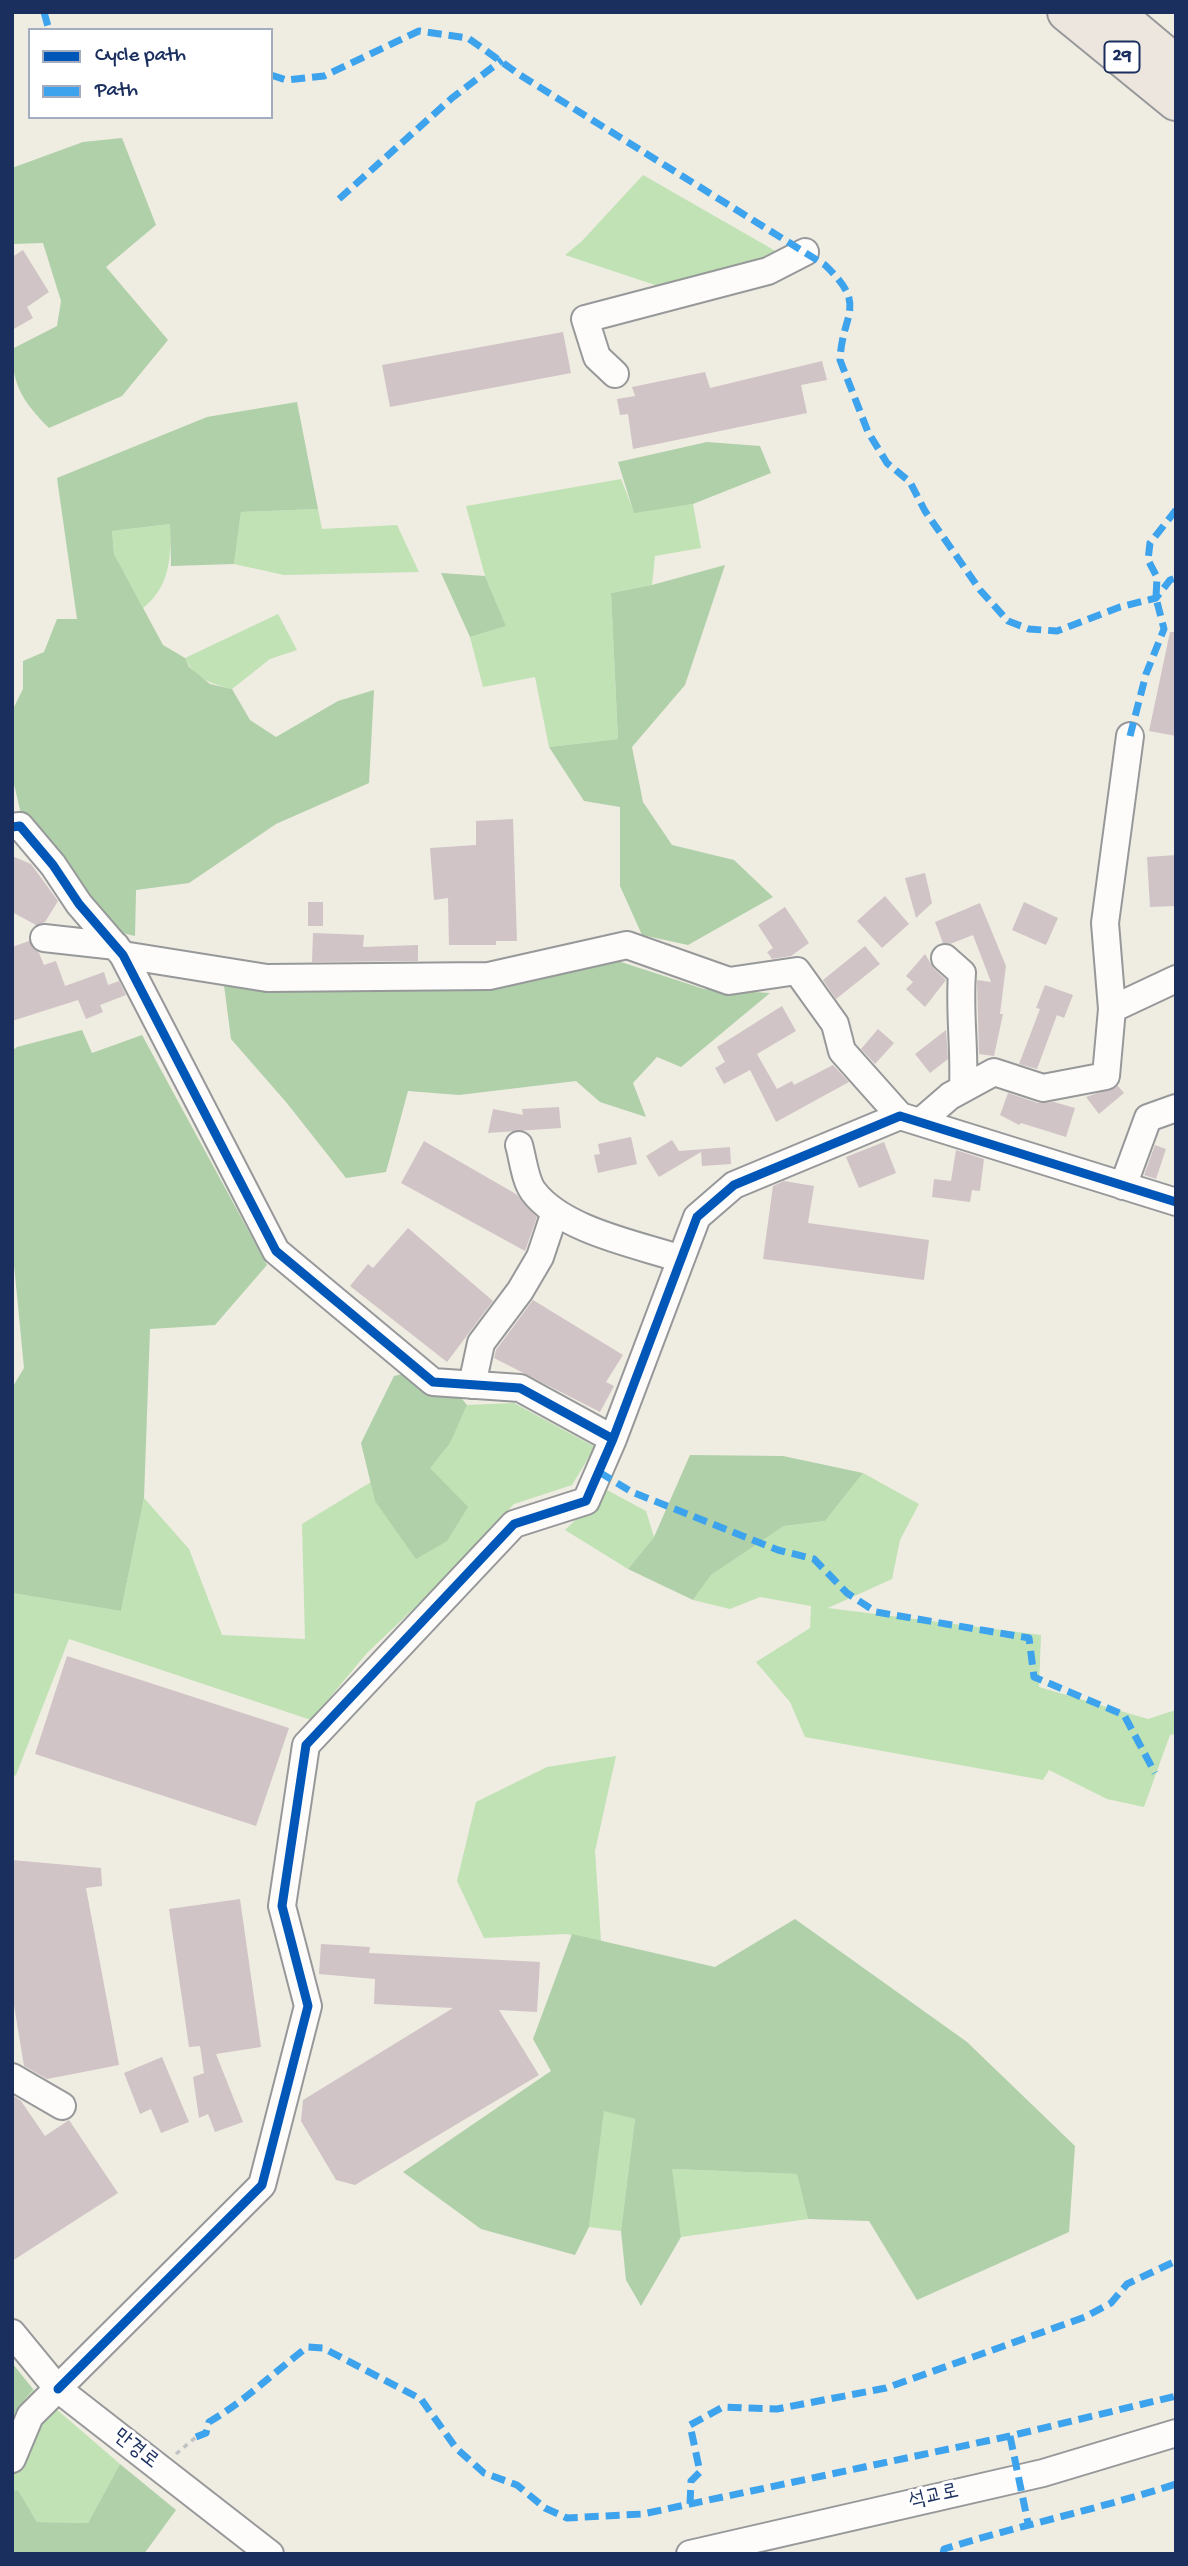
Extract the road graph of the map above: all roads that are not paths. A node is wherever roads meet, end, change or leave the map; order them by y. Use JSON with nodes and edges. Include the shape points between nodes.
{"nodes":[{"id":1,"x":1068,"y":12,"type":"edge"},
{"id":2,"x":1114,"y":12,"type":"edge"},
{"id":3,"x":1176,"y":65,"type":"edge"},
{"id":4,"x":1176,"y":101,"type":"edge"},
{"id":5,"x":805,"y":252,"type":"dead end"},
{"id":6,"x":615,"y":373,"type":"dead end"},
{"id":7,"x":1130,"y":736,"type":"dead end"},
{"id":8,"x":15,"y":822,"type":"edge"},
{"id":9,"x":44,"y":938,"type":"dead end"},
{"id":10,"x":119,"y":951,"type":"junction"},
{"id":11,"x":945,"y":958,"type":"dead end"},
{"id":12,"x":1176,"y":979,"type":"edge"},
{"id":13,"x":1112,"y":1009,"type":"junction"},
{"id":14,"x":963,"y":1088,"type":"junction"},
{"id":15,"x":1176,"y":1108,"type":"edge"},
{"id":16,"x":910,"y":1119,"type":"junction"},
{"id":17,"x":519,"y":1145,"type":"dead end"},
{"id":18,"x":1123,"y":1186,"type":"junction"},
{"id":19,"x":1176,"y":1202,"type":"edge"},
{"id":20,"x":555,"y":1212,"type":"junction"},
{"id":21,"x":678,"y":1258,"type":"junction"},
{"id":22,"x":472,"y":1385,"type":"junction"},
{"id":23,"x":613,"y":1439,"type":"junction"},
{"id":24,"x":12,"y":2077,"type":"edge"},
{"id":25,"x":62,"y":2106,"type":"dead end"},
{"id":26,"x":12,"y":2333,"type":"edge"},
{"id":27,"x":58,"y":2389,"type":"junction"},
{"id":28,"x":1176,"y":2433,"type":"edge"},
{"id":29,"x":12,"y":2459,"type":"edge"},
{"id":30,"x":270,"y":2554,"type":"edge"},
{"id":31,"x":690,"y":2554,"type":"edge"}],
"edges":[{"from":1,"to":4,"type":"highway","number":"29"},
{"from":2,"to":3,"type":"highway","number":"29"},
{"from":5,"to":6,"type":"street","via":[[768,271],[585,319],[597,357]]},
{"from":7,"to":13,"type":"street","via":[[1105,923]]},
{"from":8,"to":10,"type":"street"},
{"from":9,"to":10,"type":"street"},
{"from":10,"to":16,"type":"street","via":[[267,978],[489,976],[627,945],[729,981],[797,971],[835,1024],[842,1051]]},
{"from":10,"to":22,"type":"street","via":[[276,1251],[433,1382]]},
{"from":11,"to":14,"type":"street","via":[[962,973]]},
{"from":12,"to":13,"type":"street"},
{"from":13,"to":14,"type":"street","via":[[1106,1076],[1043,1088],[994,1072]]},
{"from":14,"to":16,"type":"street"},
{"from":15,"to":18,"type":"street","via":[[1148,1118]]},
{"from":16,"to":18,"type":"street"},
{"from":16,"to":21,"type":"street","via":[[734,1185],[697,1217]]},
{"from":17,"to":20,"type":"street","via":[[532,1190]]},
{"from":18,"to":19,"type":"street"},
{"from":20,"to":21,"type":"street"},
{"from":20,"to":22,"type":"street","via":[[540,1257],[481,1343]]},
{"from":21,"to":23,"type":"street"},
{"from":22,"to":23,"type":"street","via":[[520,1388]]},
{"from":23,"to":27,"type":"street","via":[[586,1501],[514,1524],[306,1745],[282,1906],[308,2006],[262,2185]]},
{"from":24,"to":25,"type":"street"},
{"from":26,"to":27,"type":"street","name":"만경로"},
{"from":27,"to":29,"type":"street","via":[[30,2416]]},
{"from":27,"to":30,"type":"street","name":"만경로"},
{"from":28,"to":31,"type":"street","name":"석교로","via":[[1043,2473]]}]}
